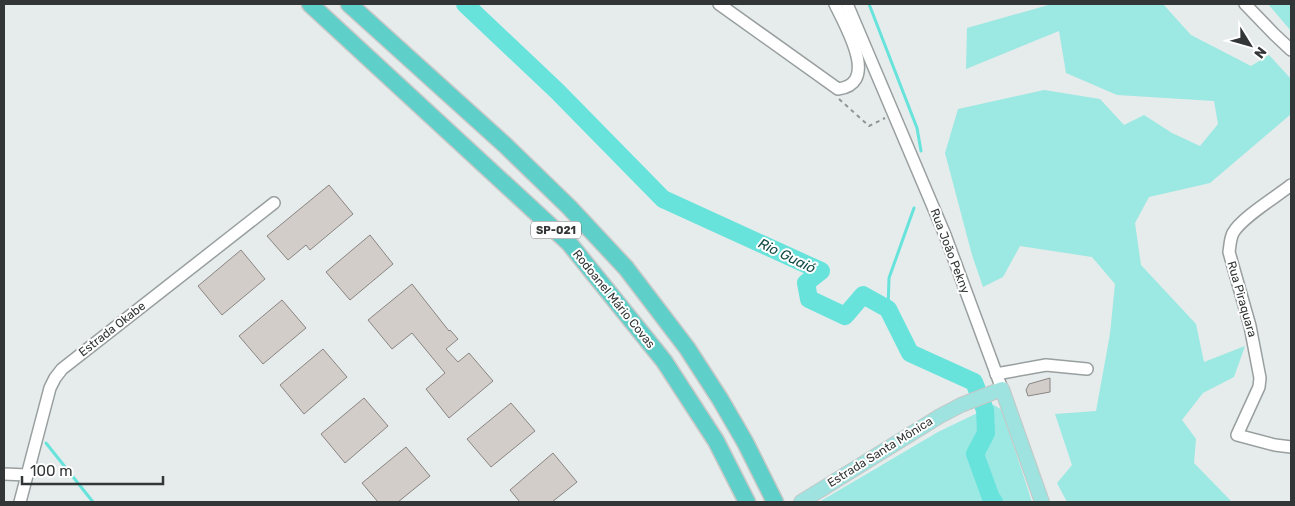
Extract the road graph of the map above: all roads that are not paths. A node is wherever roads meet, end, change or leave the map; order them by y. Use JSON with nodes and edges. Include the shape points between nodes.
{"nodes":[{"id":1,"x":310,"y":4,"type":"edge"},
{"id":2,"x":349,"y":4,"type":"edge"},
{"id":3,"x":719,"y":4,"type":"edge"},
{"id":4,"x":835,"y":4,"type":"edge"},
{"id":5,"x":847,"y":4,"type":"edge"},
{"id":6,"x":1245,"y":4,"type":"edge"},
{"id":7,"x":1291,"y":50,"type":"edge"},
{"id":8,"x":1291,"y":185,"type":"edge"},
{"id":9,"x":274,"y":203,"type":"dead end"},
{"id":10,"x":1087,"y":369,"type":"dead end"},
{"id":11,"x":996,"y":374,"type":"junction"},
{"id":12,"x":997,"y":391,"type":"junction"},
{"id":13,"x":1291,"y":447,"type":"edge"},
{"id":14,"x":4,"y":474,"type":"edge"},
{"id":15,"x":27,"y":475,"type":"junction"},
{"id":16,"x":20,"y":502,"type":"edge"},
{"id":17,"x":747,"y":502,"type":"edge"},
{"id":18,"x":775,"y":502,"type":"edge"},
{"id":19,"x":801,"y":502,"type":"edge"},
{"id":20,"x":1042,"y":502,"type":"edge"}],
"edges":[{"from":1,"to":17,"type":"highway","name":"Rodoanel Mário Covas","number":"SP-021","via":[[568,242],[664,361],[716,442]]},
{"from":2,"to":18,"type":"highway","name":"Rodoanel Mário Covas","number":"SP-021","via":[[512,152],[626,268],[687,348],[720,398]]},
{"from":3,"to":4,"type":"street","via":[[838,89],[851,85],[859,60]]},
{"from":5,"to":11,"type":"street","name":"Rua João Pekny","via":[[945,235]]},
{"from":6,"to":7,"type":"street"},
{"from":8,"to":13,"type":"street","name":"Rua Piraquara","via":[[1242,223],[1230,240],[1229,252],[1250,326],[1260,378],[1237,435]]},
{"from":9,"to":15,"type":"street","name":"Estrada Okabe","via":[[62,369],[50,388]]},
{"from":10,"to":11,"type":"street","via":[[1046,366]]},
{"from":11,"to":12,"type":"street","name":"Rua João Pekny"},
{"from":12,"to":19,"type":"main road","name":"Estrada Santa Mônica","via":[[961,404]]},
{"from":12,"to":20,"type":"main road","name":"Rua João Pekny"},
{"from":14,"to":15,"type":"street"},
{"from":15,"to":16,"type":"street","name":"Estrada Okabe"}]}
